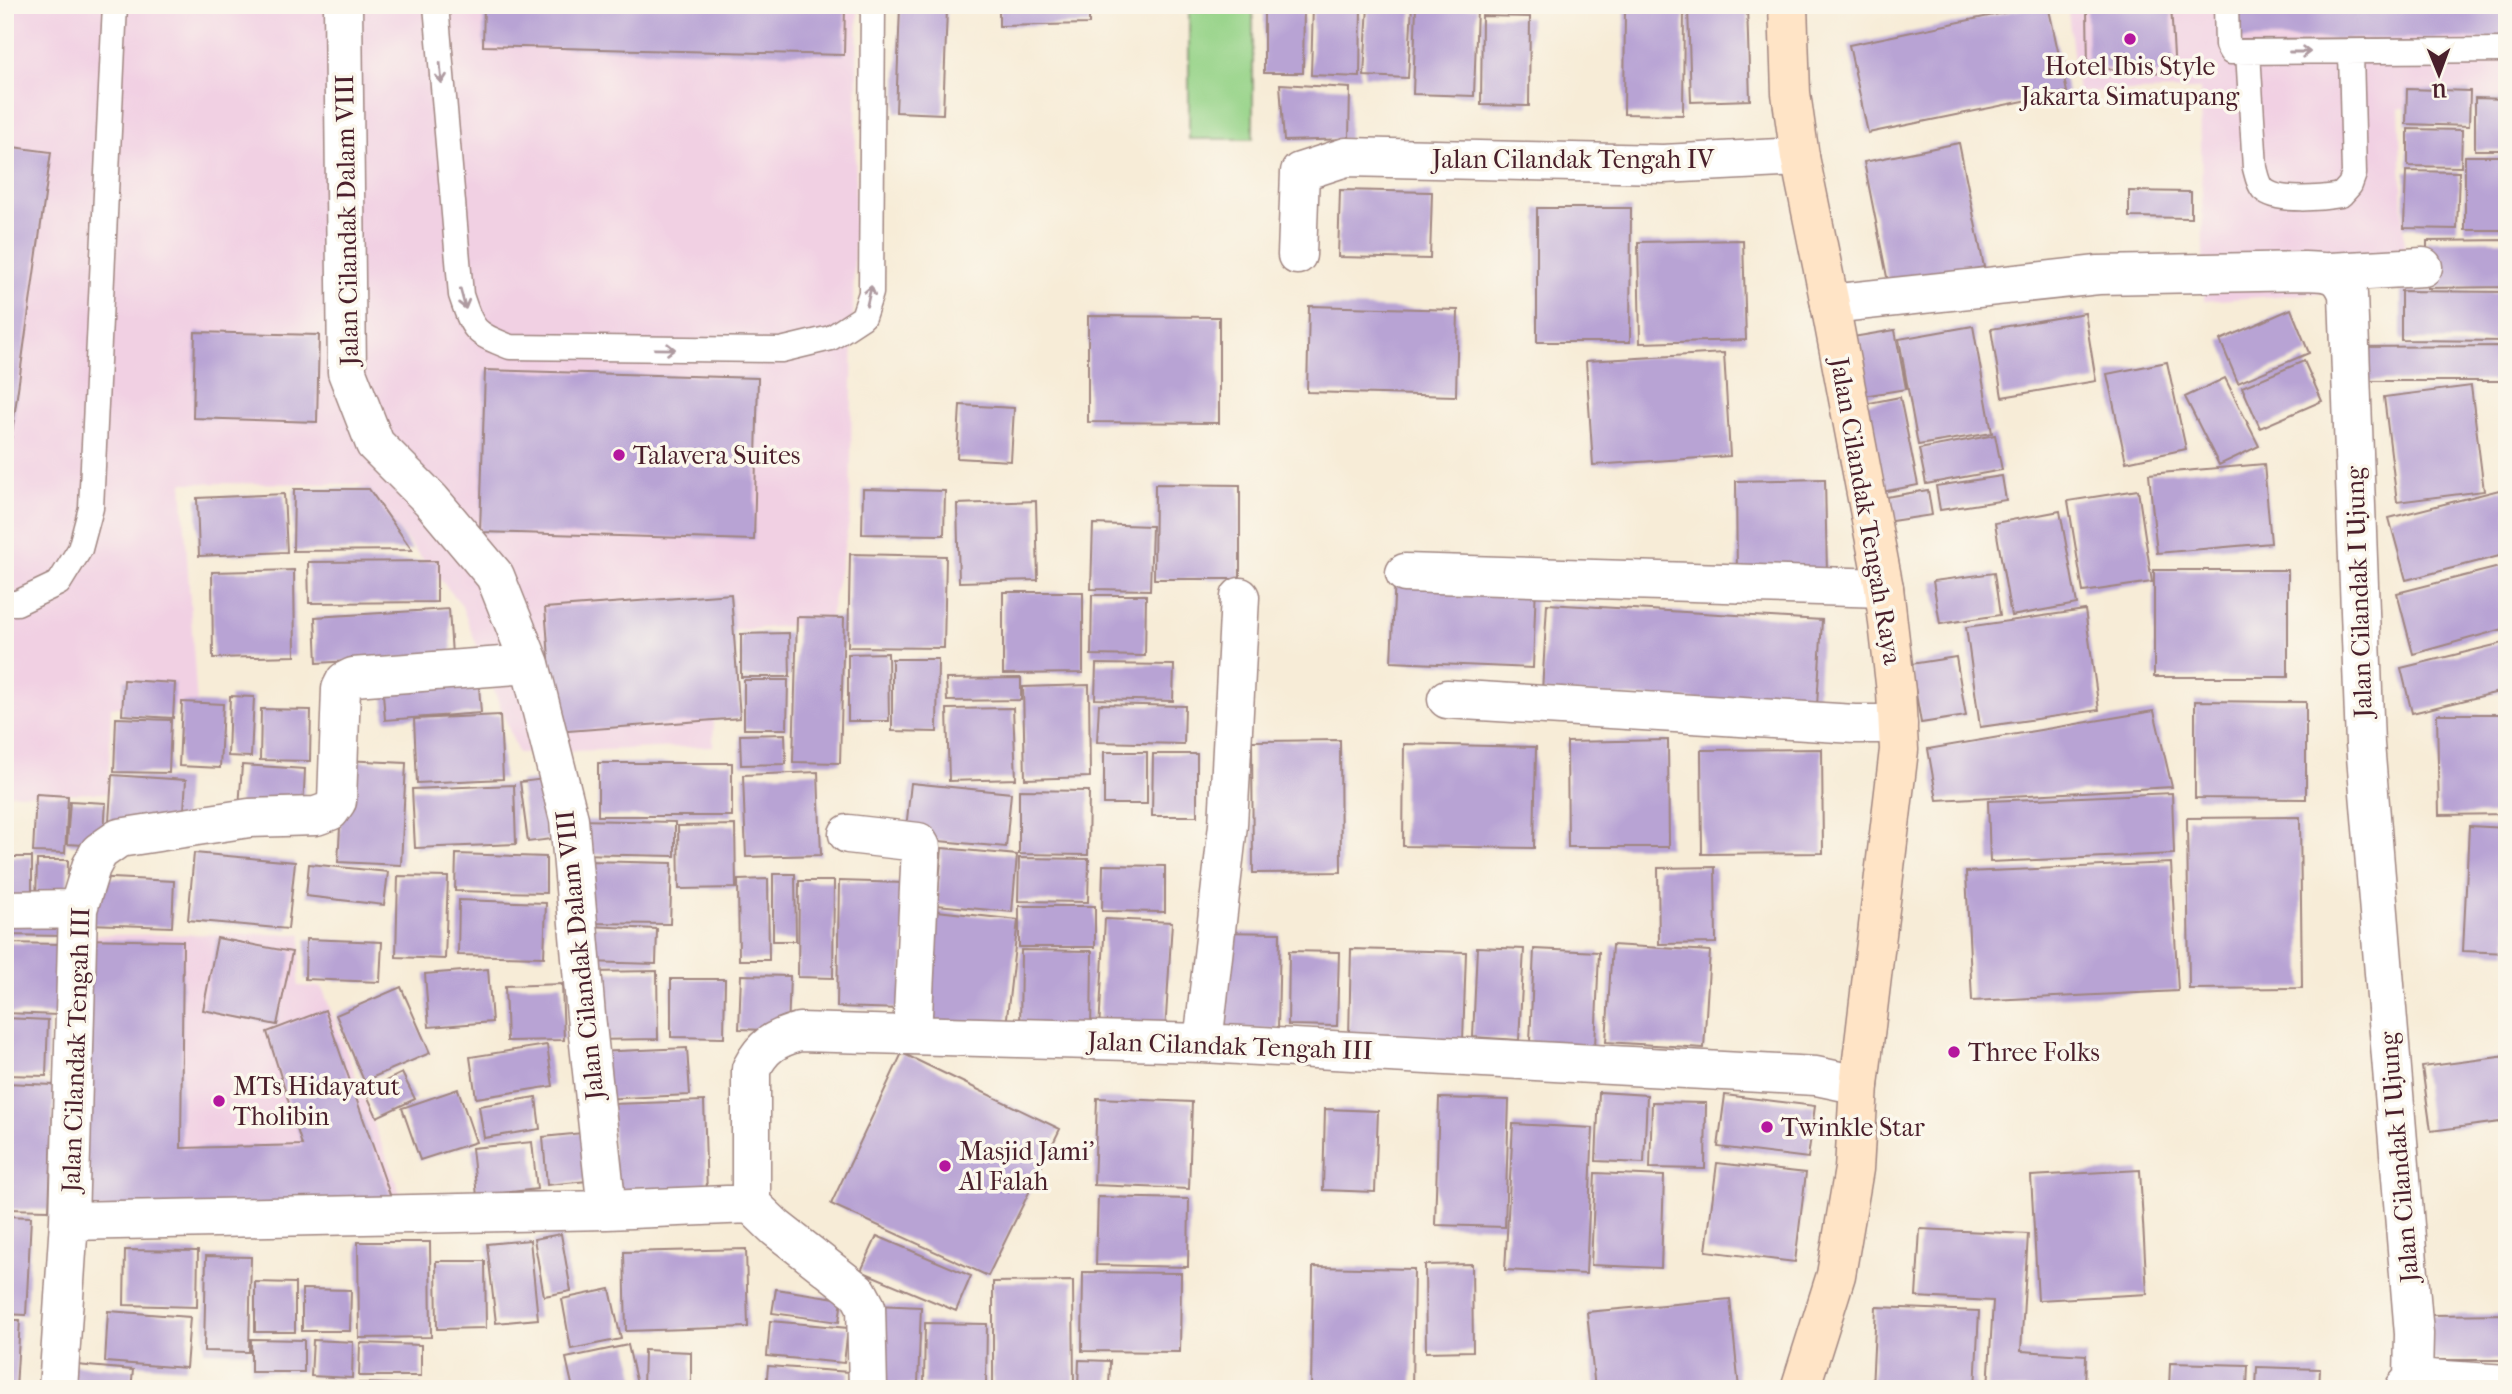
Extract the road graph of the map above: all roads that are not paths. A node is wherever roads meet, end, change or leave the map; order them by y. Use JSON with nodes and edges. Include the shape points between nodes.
{"nodes":[{"id":1,"x":115,"y":5,"type":"edge"},
{"id":2,"x":343,"y":5,"type":"edge"},
{"id":3,"x":436,"y":5,"type":"edge"},
{"id":4,"x":873,"y":5,"type":"edge"},
{"id":5,"x":1788,"y":5,"type":"edge"},
{"id":6,"x":2227,"y":5,"type":"edge"},
{"id":7,"x":2507,"y":50,"type":"edge"},
{"id":8,"x":2248,"y":52,"type":"junction"},
{"id":9,"x":2351,"y":52,"type":"junction"},
{"id":10,"x":1800,"y":157,"type":"junction"},
{"id":11,"x":1297,"y":255,"type":"dead end"},
{"id":12,"x":2423,"y":267,"type":"dead end"},
{"id":13,"x":2330,"y":272,"type":"junction"},
{"id":14,"x":1830,"y":304,"type":"junction"},
{"id":15,"x":1405,"y":573,"type":"dead end"},
{"id":16,"x":1884,"y":588,"type":"junction"},
{"id":17,"x":1240,"y":597,"type":"dead end"},
{"id":18,"x":5,"y":603,"type":"edge"},
{"id":19,"x":530,"y":664,"type":"junction"},
{"id":20,"x":1447,"y":699,"type":"dead end"},
{"id":21,"x":1898,"y":724,"type":"junction"},
{"id":22,"x":848,"y":834,"type":"dead end"},
{"id":23,"x":78,"y":909,"type":"junction"},
{"id":24,"x":5,"y":910,"type":"edge"},
{"id":25,"x":912,"y":1035,"type":"junction"},
{"id":26,"x":1203,"y":1043,"type":"junction"},
{"id":27,"x":1859,"y":1085,"type":"junction"},
{"id":28,"x":751,"y":1204,"type":"junction"},
{"id":29,"x":607,"y":1210,"type":"junction"},
{"id":30,"x":69,"y":1221,"type":"junction"},
{"id":31,"x":2409,"y":1383,"type":"edge"},
{"id":32,"x":2507,"y":1384,"type":"edge"},
{"id":33,"x":58,"y":1389,"type":"edge"},
{"id":34,"x":868,"y":1389,"type":"edge"},
{"id":35,"x":1800,"y":1389,"type":"edge"}],
"edges":[{"from":1,"to":18,"type":"lane","via":[[91,508],[80,549],[60,583],[18,603]]},
{"from":2,"to":19,"type":"street","name":"Jalan Cilandak Dalam VIII","via":[[347,372],[375,444],[431,500],[495,576]]},
{"from":3,"to":4,"type":"lane","one_way":true,"via":[[461,295],[471,324],[483,337],[510,347],[781,350],[831,338],[863,317],[871,293]]},
{"from":5,"to":10,"type":"street","name":"Jalan Cilandak Tengah Raya","via":[[1791,93]]},
{"from":6,"to":8,"type":"lane","via":[[2228,49]]},
{"from":7,"to":9,"type":"lane"},
{"from":8,"to":9,"type":"lane","one_way":true},
{"from":8,"to":9,"type":"lane","via":[[2255,168],[2260,184],[2279,197],[2323,198],[2341,195],[2354,174]]},
{"from":10,"to":11,"type":"street","name":"Jalan Cilandak Tengah IV","via":[[1664,164],[1346,157],[1300,172]]},
{"from":10,"to":14,"type":"street","name":"Jalan Cilandak Tengah Raya"},
{"from":12,"to":13,"type":"street"},
{"from":13,"to":14,"type":"street","via":[[2098,275]]},
{"from":13,"to":31,"type":"street","name":"Jalan Cilandak I Ujung","via":[[2339,277],[2347,294],[2365,744],[2414,1334]]},
{"from":14,"to":16,"type":"street","name":"Jalan Cilandak Tengah Raya"},
{"from":15,"to":16,"type":"street"},
{"from":16,"to":21,"type":"street","name":"Jalan Cilandak Tengah Raya"},
{"from":17,"to":26,"type":"street","via":[[1228,825]]},
{"from":19,"to":23,"type":"street","name":"Jalan Cilandak Tengah III","via":[[345,681],[340,703],[337,801],[330,811],[119,838],[99,852]]},
{"from":19,"to":29,"type":"street","name":"Jalan Cilandak Dalam VIII","via":[[569,819]]},
{"from":20,"to":21,"type":"street"},
{"from":21,"to":27,"type":"street","name":"Jalan Cilandak Tengah Raya","via":[[1899,750]]},
{"from":22,"to":25,"type":"street","via":[[918,842],[921,848]]},
{"from":23,"to":24,"type":"street"},
{"from":23,"to":30,"type":"street","name":"Jalan Cilandak Tengah III"},
{"from":25,"to":26,"type":"street","name":"Jalan Cilandak Tengah III"},
{"from":25,"to":28,"type":"street","name":"Jalan Cilandak Tengah III","via":[[799,1032],[760,1051],[751,1069]]},
{"from":26,"to":27,"type":"street","name":"Jalan Cilandak Tengah III","via":[[1816,1076]]},
{"from":27,"to":35,"type":"street","name":"Jalan Cilandak Tengah Raya","via":[[1854,1169],[1836,1275]]},
{"from":28,"to":29,"type":"street","name":"Jalan Cilandak Tengah III"},
{"from":28,"to":34,"type":"street","via":[[858,1292],[866,1307]]},
{"from":29,"to":30,"type":"street","name":"Jalan Cilandak Tengah III"},
{"from":30,"to":33,"type":"street","name":"Jalan Cilandak Tengah III"},
{"from":31,"to":32,"type":"street"}]}
